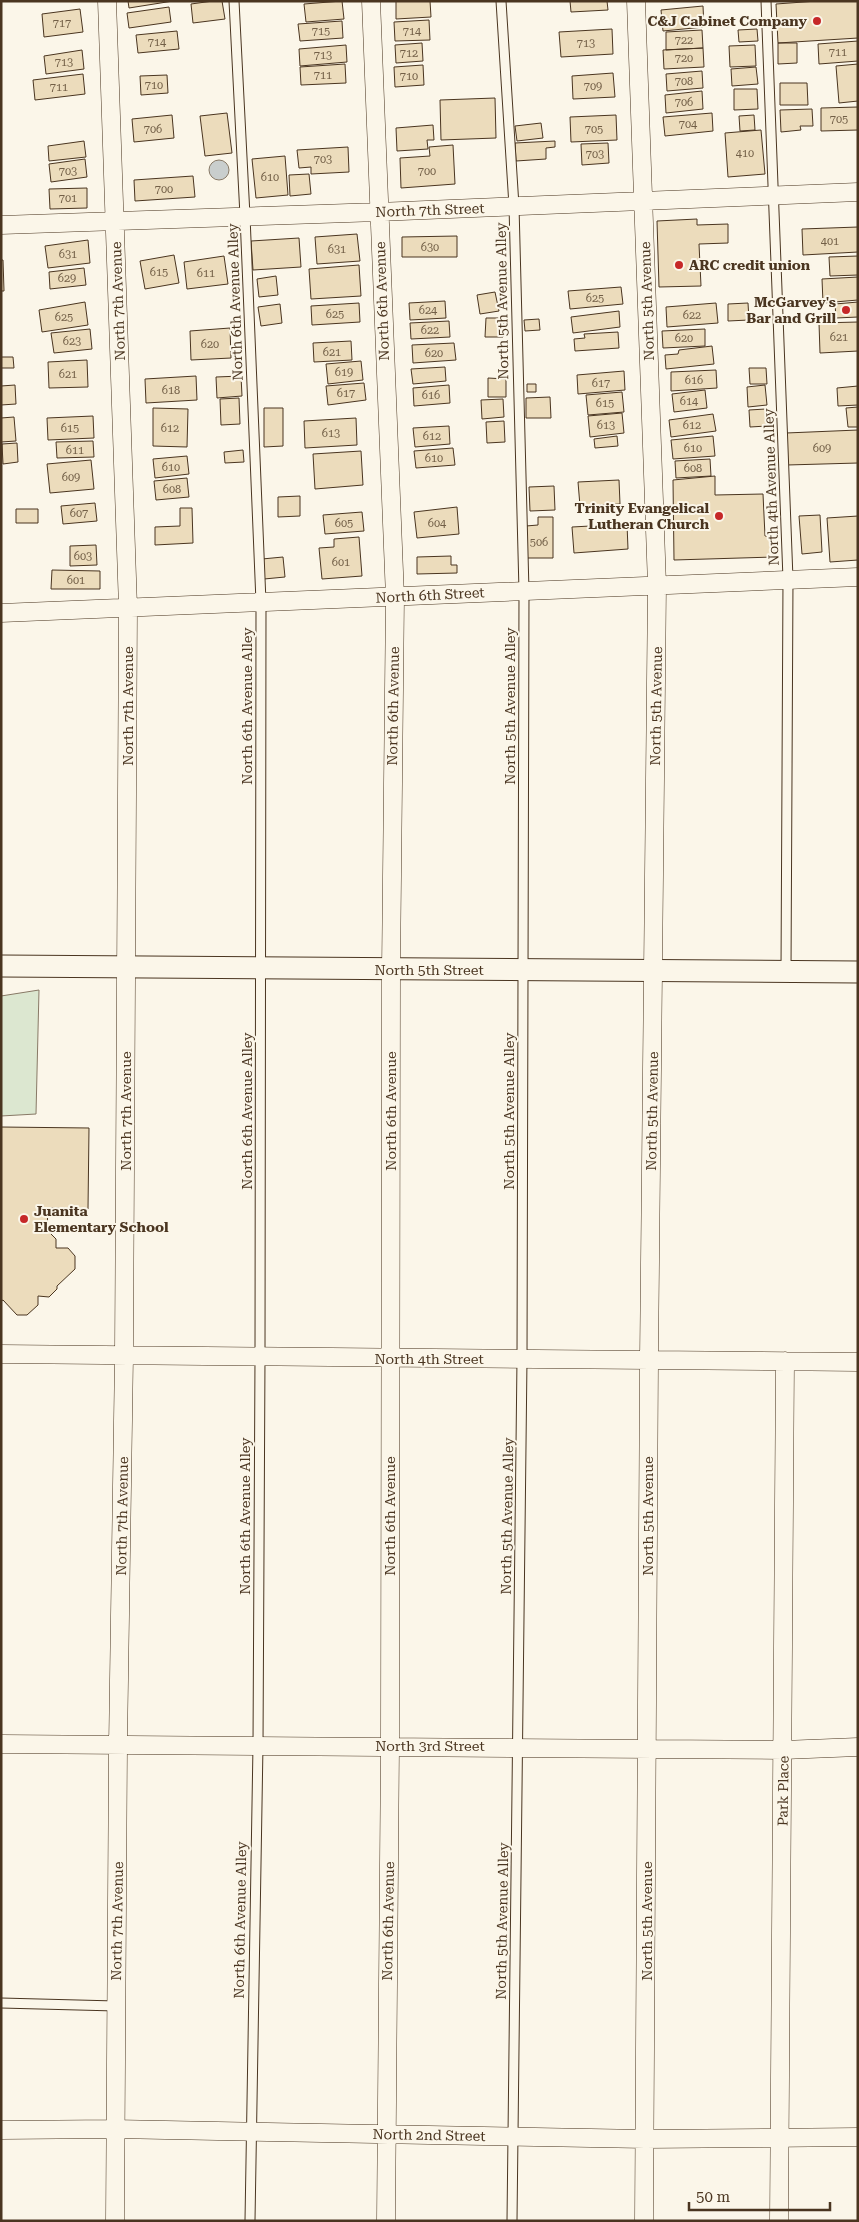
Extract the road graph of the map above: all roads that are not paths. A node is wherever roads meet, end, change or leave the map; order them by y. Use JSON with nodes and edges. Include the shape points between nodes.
{"nodes":[{"id":1,"x":107,"y":1,"type":"edge"},
{"id":2,"x":234,"y":1,"type":"edge"},
{"id":3,"x":371,"y":1,"type":"edge"},
{"id":4,"x":502,"y":1,"type":"edge"},
{"id":5,"x":636,"y":1,"type":"edge"},
{"id":6,"x":766,"y":1,"type":"edge"},
{"id":7,"x":858,"y":192,"type":"edge"},
{"id":8,"x":773,"y":195,"type":"junction"},
{"id":9,"x":644,"y":200,"type":"junction"},
{"id":10,"x":514,"y":206,"type":"junction"},
{"id":11,"x":378,"y":212,"type":"junction"},
{"id":12,"x":245,"y":216,"type":"junction"},
{"id":13,"x":115,"y":221,"type":"junction"},
{"id":14,"x":1,"y":225,"type":"edge"},
{"id":15,"x":858,"y":577,"type":"edge"},
{"id":16,"x":788,"y":580,"type":"junction"},
{"id":17,"x":657,"y":585,"type":"junction"},
{"id":18,"x":524,"y":591,"type":"junction"},
{"id":19,"x":394,"y":597,"type":"junction"},
{"id":20,"x":261,"y":602,"type":"junction"},
{"id":21,"x":128,"y":607,"type":"junction"},
{"id":22,"x":1,"y":613,"type":"edge"},
{"id":23,"x":1,"y":966,"type":"edge"},
{"id":24,"x":127,"y":967,"type":"junction"},
{"id":25,"x":260,"y":968,"type":"junction"},
{"id":26,"x":391,"y":970,"type":"junction"},
{"id":27,"x":523,"y":970,"type":"junction"},
{"id":28,"x":654,"y":971,"type":"junction"},
{"id":29,"x":786,"y":972,"type":"junction"},
{"id":30,"x":858,"y":972,"type":"edge"},
{"id":31,"x":1,"y":1354,"type":"edge"},
{"id":32,"x":124,"y":1356,"type":"junction"},
{"id":33,"x":260,"y":1357,"type":"junction"},
{"id":34,"x":391,"y":1358,"type":"junction"},
{"id":35,"x":522,"y":1359,"type":"junction"},
{"id":36,"x":649,"y":1360,"type":"junction"},
{"id":37,"x":785,"y":1361,"type":"junction"},
{"id":38,"x":858,"y":1362,"type":"edge"},
{"id":39,"x":1,"y":1744,"type":"edge"},
{"id":40,"x":118,"y":1745,"type":"junction"},
{"id":41,"x":258,"y":1746,"type":"junction"},
{"id":42,"x":390,"y":1746,"type":"junction"},
{"id":43,"x":519,"y":1747,"type":"junction"},
{"id":44,"x":858,"y":1747,"type":"edge"},
{"id":45,"x":648,"y":1748,"type":"junction"},
{"id":46,"x":783,"y":1750,"type":"junction"},
{"id":47,"x":1,"y":2003,"type":"edge"},
{"id":48,"x":116,"y":2006,"type":"junction"},
{"id":49,"x":114,"y":2129,"type":"junction"},
{"id":50,"x":1,"y":2130,"type":"edge"},
{"id":51,"x":250,"y":2132,"type":"junction"},
{"id":52,"x":386,"y":2135,"type":"junction"},
{"id":53,"x":512,"y":2137,"type":"junction"},
{"id":54,"x":858,"y":2137,"type":"edge"},
{"id":55,"x":645,"y":2138,"type":"junction"},
{"id":56,"x":779,"y":2138,"type":"junction"},
{"id":57,"x":115,"y":2221,"type":"edge"},
{"id":58,"x":250,"y":2221,"type":"edge"},
{"id":59,"x":386,"y":2221,"type":"edge"},
{"id":60,"x":512,"y":2221,"type":"edge"},
{"id":61,"x":644,"y":2221,"type":"edge"},
{"id":62,"x":779,"y":2221,"type":"edge"}],
"edges":[{"from":1,"to":13,"type":"street","name":"North 7th Avenue"},
{"from":2,"to":12,"type":"lane","name":"North 6th Avenue Alley"},
{"from":3,"to":11,"type":"street","name":"North 6th Avenue"},
{"from":4,"to":10,"type":"lane","name":"North 5th Avenue Alley"},
{"from":5,"to":9,"type":"street","name":"North 5th Avenue"},
{"from":6,"to":8,"type":"lane","name":"North 4th Avenue Alley"},
{"from":7,"to":8,"type":"street","name":"North 7th Street"},
{"from":8,"to":9,"type":"street","name":"North 7th Street"},
{"from":8,"to":16,"type":"lane","name":"North 4th Avenue Alley"},
{"from":9,"to":10,"type":"street","name":"North 7th Street"},
{"from":9,"to":17,"type":"street","name":"North 5th Avenue"},
{"from":10,"to":11,"type":"street","name":"North 7th Street"},
{"from":10,"to":18,"type":"lane","name":"North 5th Avenue Alley"},
{"from":11,"to":12,"type":"street","name":"North 7th Street"},
{"from":11,"to":19,"type":"street","name":"North 6th Avenue"},
{"from":12,"to":13,"type":"street","name":"North 7th Street"},
{"from":12,"to":20,"type":"lane","name":"North 6th Avenue Alley"},
{"from":13,"to":14,"type":"street","name":"North 7th Street"},
{"from":13,"to":21,"type":"street","name":"North 7th Avenue"},
{"from":15,"to":16,"type":"street","name":"North 6th Street"},
{"from":16,"to":17,"type":"street","name":"North 6th Street"},
{"from":16,"to":29,"type":"lane","name":"North 4th Avenue Alley"},
{"from":17,"to":18,"type":"street","name":"North 6th Street"},
{"from":17,"to":28,"type":"street","name":"North 5th Avenue"},
{"from":18,"to":19,"type":"street","name":"North 6th Street"},
{"from":18,"to":27,"type":"lane","name":"North 5th Avenue Alley"},
{"from":19,"to":20,"type":"street","name":"North 6th Street"},
{"from":19,"to":26,"type":"street","name":"North 6th Avenue"},
{"from":20,"to":21,"type":"street","name":"North 6th Street"},
{"from":20,"to":25,"type":"lane","name":"North 6th Avenue Alley"},
{"from":21,"to":22,"type":"street","name":"North 6th Street"},
{"from":21,"to":24,"type":"street","name":"North 7th Avenue"},
{"from":23,"to":24,"type":"street","name":"North 5th Street"},
{"from":24,"to":25,"type":"street","name":"North 5th Street"},
{"from":24,"to":32,"type":"street","name":"North 7th Avenue"},
{"from":25,"to":26,"type":"street","name":"North 5th Street"},
{"from":25,"to":33,"type":"lane","name":"North 6th Avenue Alley"},
{"from":26,"to":27,"type":"street","name":"North 5th Street"},
{"from":26,"to":34,"type":"street","name":"North 6th Avenue"},
{"from":27,"to":28,"type":"street","name":"North 5th Street"},
{"from":27,"to":35,"type":"lane","name":"North 5th Avenue Alley"},
{"from":28,"to":29,"type":"street","name":"North 5th Street"},
{"from":28,"to":36,"type":"street","name":"North 5th Avenue"},
{"from":29,"to":30,"type":"street","name":"North 5th Street"},
{"from":31,"to":32,"type":"street","name":"North 4th Street"},
{"from":32,"to":33,"type":"street","name":"North 4th Street"},
{"from":32,"to":40,"type":"street","name":"North 7th Avenue"},
{"from":33,"to":34,"type":"street","name":"North 4th Street"},
{"from":33,"to":41,"type":"lane","name":"North 6th Avenue Alley"},
{"from":34,"to":35,"type":"street","name":"North 4th Street"},
{"from":34,"to":42,"type":"street","name":"North 6th Avenue"},
{"from":35,"to":36,"type":"street","name":"North 4th Street"},
{"from":35,"to":43,"type":"lane","name":"North 5th Avenue Alley"},
{"from":36,"to":37,"type":"street","name":"North 4th Street"},
{"from":36,"to":45,"type":"street","name":"North 5th Avenue"},
{"from":37,"to":38,"type":"street","name":"North 4th Street"},
{"from":37,"to":46,"type":"street","name":"Park Place"},
{"from":39,"to":40,"type":"street","name":"North 3rd Street"},
{"from":40,"to":41,"type":"street","name":"North 3rd Street"},
{"from":40,"to":48,"type":"street","name":"North 7th Avenue"},
{"from":41,"to":42,"type":"street","name":"North 3rd Street"},
{"from":41,"to":51,"type":"lane","name":"North 6th Avenue Alley"},
{"from":42,"to":43,"type":"street","name":"North 3rd Street"},
{"from":42,"to":52,"type":"street","name":"North 6th Avenue"},
{"from":43,"to":45,"type":"street","name":"North 3rd Street"},
{"from":43,"to":53,"type":"lane","name":"North 5th Avenue Alley"},
{"from":44,"to":46,"type":"street","name":"North 3rd Street"},
{"from":45,"to":46,"type":"street","name":"North 3rd Street"},
{"from":45,"to":55,"type":"street","name":"North 5th Avenue"},
{"from":46,"to":56,"type":"street","name":"Park Place"},
{"from":47,"to":48,"type":"lane"},
{"from":48,"to":49,"type":"street","name":"North 7th Avenue"},
{"from":49,"to":50,"type":"street","name":"North 2nd Street"},
{"from":49,"to":51,"type":"street","name":"North 2nd Street"},
{"from":49,"to":57,"type":"street","name":"North 7th Avenue"},
{"from":51,"to":52,"type":"street","name":"North 2nd Street"},
{"from":51,"to":58,"type":"lane","name":"North 6th Avenue Alley"},
{"from":52,"to":53,"type":"street","name":"North 2nd Street"},
{"from":52,"to":59,"type":"street","name":"North 6th Avenue"},
{"from":53,"to":55,"type":"street","name":"North 2nd Street"},
{"from":53,"to":60,"type":"lane","name":"North 5th Avenue Alley"},
{"from":54,"to":56,"type":"street","name":"North 2nd Street"},
{"from":55,"to":56,"type":"street","name":"North 2nd Street"},
{"from":55,"to":61,"type":"street","name":"North 5th Avenue"},
{"from":56,"to":62,"type":"street","name":"Park Place"}]}
